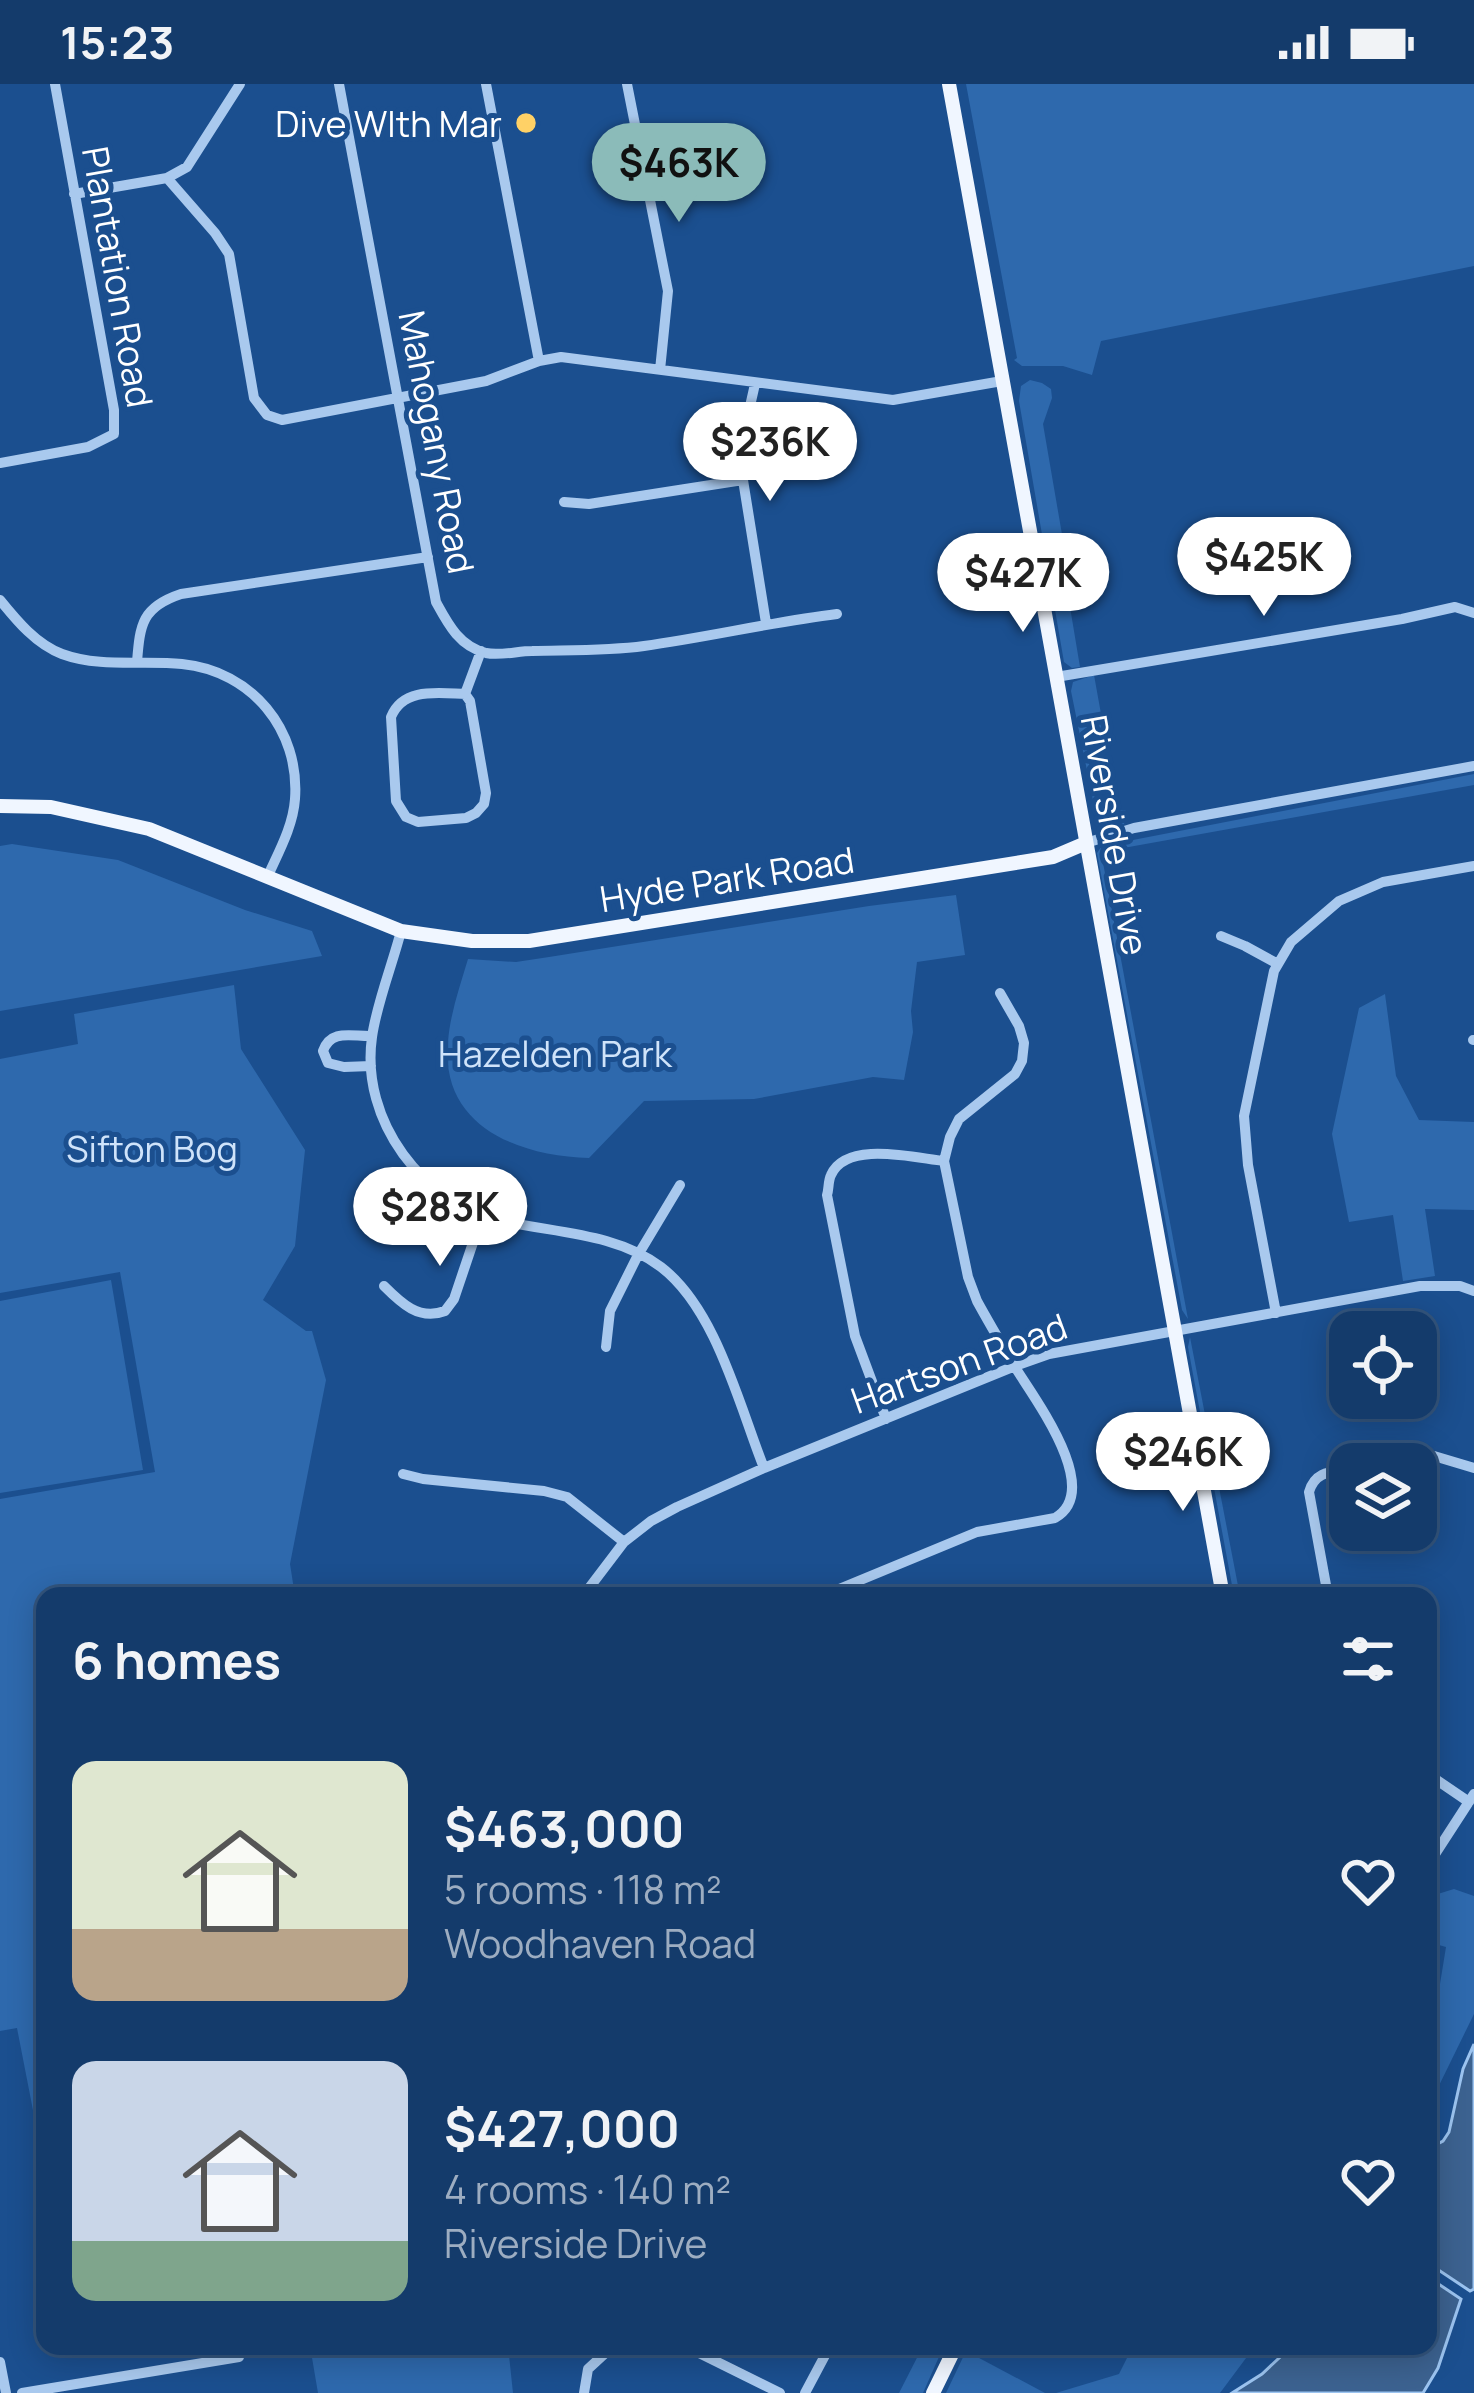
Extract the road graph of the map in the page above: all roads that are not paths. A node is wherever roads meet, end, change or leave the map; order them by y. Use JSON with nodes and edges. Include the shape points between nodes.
{"nodes":[{"id":1,"x":55,"y":84,"type":"edge"},
{"id":2,"x":240,"y":84,"type":"edge"},
{"id":3,"x":339,"y":84,"type":"edge"},
{"id":4,"x":487,"y":84,"type":"edge"},
{"id":5,"x":627,"y":84,"type":"edge"},
{"id":6,"x":949,"y":84,"type":"edge"},
{"id":7,"x":167,"y":178,"type":"junction"},
{"id":8,"x":74,"y":194,"type":"junction"},
{"id":9,"x":538,"y":361,"type":"junction"},
{"id":10,"x":660,"y":370,"type":"junction"},
{"id":11,"x":1002,"y":381,"type":"junction"},
{"id":12,"x":754,"y":384,"type":"junction"},
{"id":13,"x":398,"y":398,"type":"junction"},
{"id":14,"x":0,"y":463,"type":"edge"},
{"id":15,"x":742,"y":481,"type":"junction"},
{"id":16,"x":564,"y":502,"type":"dead end"},
{"id":17,"x":428,"y":557,"type":"junction"},
{"id":18,"x":0,"y":600,"type":"edge"},
{"id":19,"x":1473,"y":611,"type":"edge"},
{"id":20,"x":837,"y":614,"type":"dead end"},
{"id":21,"x":766,"y":623,"type":"junction"},
{"id":22,"x":481,"y":651,"type":"junction"},
{"id":23,"x":137,"y":662,"type":"junction"},
{"id":24,"x":1056,"y":677,"type":"junction"},
{"id":25,"x":465,"y":694,"type":"junction"},
{"id":26,"x":1474,"y":766,"type":"edge"},
{"id":27,"x":0,"y":806,"type":"edge"},
{"id":28,"x":1086,"y":843,"type":"junction"},
{"id":29,"x":1474,"y":866,"type":"edge"},
{"id":30,"x":267,"y":878,"type":"junction"},
{"id":31,"x":401,"y":931,"type":"junction"},
{"id":32,"x":1221,"y":936,"type":"dead end"},
{"id":33,"x":1278,"y":964,"type":"junction"},
{"id":34,"x":1000,"y":993,"type":"dead end"},
{"id":35,"x":372,"y":1036,"type":"junction"},
{"id":36,"x":371,"y":1066,"type":"junction"},
{"id":37,"x":944,"y":1161,"type":"junction"},
{"id":38,"x":680,"y":1185,"type":"dead end"},
{"id":39,"x":482,"y":1216,"type":"junction"},
{"id":40,"x":638,"y":1255,"type":"junction"},
{"id":41,"x":383,"y":1286,"type":"dead end"},
{"id":42,"x":1474,"y":1291,"type":"edge"},
{"id":43,"x":1276,"y":1313,"type":"junction"},
{"id":44,"x":1175,"y":1332,"type":"junction"},
{"id":45,"x":606,"y":1348,"type":"dead end"},
{"id":46,"x":1015,"y":1366,"type":"junction"},
{"id":47,"x":886,"y":1420,"type":"junction"},
{"id":48,"x":1437,"y":1457,"type":"edge"},
{"id":49,"x":764,"y":1468,"type":"junction"},
{"id":50,"x":1474,"y":1468,"type":"edge"},
{"id":51,"x":1329,"y":1472,"type":"edge"},
{"id":52,"x":403,"y":1474,"type":"dead end"},
{"id":53,"x":624,"y":1542,"type":"junction"},
{"id":54,"x":590,"y":1587,"type":"edge"},
{"id":55,"x":844,"y":1587,"type":"edge"},
{"id":56,"x":1221,"y":1587,"type":"edge"},
{"id":57,"x":1326,"y":1587,"type":"edge"},
{"id":58,"x":1437,"y":1779,"type":"edge"},
{"id":59,"x":1472,"y":1798,"type":"edge"},
{"id":60,"x":1437,"y":1851,"type":"edge"},
{"id":61,"x":603,"y":2355,"type":"edge"},
{"id":62,"x":704,"y":2355,"type":"edge"},
{"id":63,"x":825,"y":2355,"type":"edge"},
{"id":64,"x":952,"y":2355,"type":"edge"},
{"id":65,"x":239,"y":2357,"type":"dead end"},
{"id":66,"x":0,"y":2362,"type":"edge"},
{"id":67,"x":6,"y":2393,"type":"edge"},
{"id":68,"x":22,"y":2393,"type":"edge"},
{"id":69,"x":584,"y":2393,"type":"edge"},
{"id":70,"x":780,"y":2393,"type":"edge"},
{"id":71,"x":806,"y":2393,"type":"edge"},
{"id":72,"x":933,"y":2393,"type":"edge"}],
"edges":[{"from":1,"to":8,"type":"street","name":"Plantation Road"},
{"from":2,"to":7,"type":"street","via":[[187,167]]},
{"from":3,"to":13,"type":"street","name":"Mahogany Road"},
{"from":4,"to":9,"type":"street"},
{"from":5,"to":10,"type":"street","via":[[668,291]]},
{"from":6,"to":11,"type":"main road","name":"Riverside Drive"},
{"from":7,"to":8,"type":"street"},
{"from":7,"to":13,"type":"street","via":[[229,254],[254,398],[266,415],[282,420]]},
{"from":8,"to":14,"type":"street","name":"Plantation Road","via":[[114,434],[88,448]]},
{"from":9,"to":10,"type":"street"},
{"from":9,"to":13,"type":"street","via":[[486,381]]},
{"from":10,"to":12,"type":"street"},
{"from":11,"to":12,"type":"street","via":[[893,400]]},
{"from":11,"to":24,"type":"main road","name":"Riverside Drive"},
{"from":12,"to":15,"type":"street"},
{"from":13,"to":17,"type":"street","name":"Mahogany Road"},
{"from":15,"to":16,"type":"street"},
{"from":15,"to":21,"type":"street"},
{"from":17,"to":22,"type":"street","name":"Mahogany Road","via":[[436,602],[453,633]]},
{"from":17,"to":23,"type":"street","via":[[162,600],[139,629]]},
{"from":18,"to":23,"type":"street","via":[[61,654]]},
{"from":19,"to":24,"type":"street","via":[[1455,607]]},
{"from":20,"to":21,"type":"street"},
{"from":21,"to":22,"type":"street","via":[[646,646]]},
{"from":22,"to":25,"type":"street"},
{"from":23,"to":30,"type":"street","via":[[230,677],[275,715],[295,802]]},
{"from":24,"to":28,"type":"main road","name":"Riverside Drive"},
{"from":25,"to":25,"type":"street","via":[[484,804],[466,818],[406,817],[396,802],[395,706],[414,695]]},
{"from":26,"to":28,"type":"street","name":"Hyde Park Road"},
{"from":27,"to":30,"type":"main road","name":"Hyde Park Road","via":[[51,807],[149,829]]},
{"from":28,"to":31,"type":"main road","name":"Hyde Park Road","via":[[1053,857],[529,941]]},
{"from":28,"to":44,"type":"main road","name":"Riverside Drive"},
{"from":29,"to":33,"type":"street","via":[[1383,882],[1339,901]]},
{"from":30,"to":31,"type":"main road","name":"Hyde Park Road"},
{"from":31,"to":35,"type":"street"},
{"from":32,"to":33,"type":"street"},
{"from":33,"to":43,"type":"street","via":[[1244,1116]]},
{"from":34,"to":37,"type":"street","via":[[1019,1026],[1022,1061],[959,1119]]},
{"from":35,"to":36,"type":"street"},
{"from":35,"to":36,"type":"street","via":[[338,1034],[323,1051],[328,1063]]},
{"from":36,"to":39,"type":"street","via":[[392,1136],[416,1173]]},
{"from":37,"to":46,"type":"street","via":[[976,1301]]},
{"from":37,"to":47,"type":"street","via":[[858,1154],[831,1175],[827,1195],[855,1336]]},
{"from":38,"to":40,"type":"street"},
{"from":39,"to":40,"type":"street","via":[[610,1241]]},
{"from":39,"to":41,"type":"street","via":[[445,1311],[424,1315]]},
{"from":40,"to":45,"type":"street","via":[[610,1311]]},
{"from":40,"to":49,"type":"street","via":[[685,1290],[709,1324]]},
{"from":42,"to":43,"type":"street","name":"Hartson Road","via":[[1420,1286]]},
{"from":43,"to":44,"type":"street","name":"Hartson Road"},
{"from":44,"to":46,"type":"street","name":"Hartson Road"},
{"from":44,"to":56,"type":"main road","name":"Riverside Drive"},
{"from":46,"to":47,"type":"street","name":"Hartson Road"},
{"from":46,"to":55,"type":"street","via":[[1062,1443],[1072,1495],[1064,1513],[977,1532]]},
{"from":47,"to":49,"type":"street","name":"Hartson Road"},
{"from":48,"to":50,"type":"street"},
{"from":49,"to":53,"type":"street","name":"Hartson Road","via":[[677,1507]]},
{"from":51,"to":57,"type":"street","via":[[1309,1492]]},
{"from":52,"to":53,"type":"street","via":[[567,1497]]},
{"from":53,"to":54,"type":"street","name":"Hartson Road"},
{"from":58,"to":59,"type":"street"},
{"from":59,"to":60,"type":"street"},
{"from":61,"to":69,"type":"street","via":[[588,2369]]},
{"from":62,"to":70,"type":"street"},
{"from":63,"to":71,"type":"street"},
{"from":64,"to":72,"type":"main road"},
{"from":65,"to":68,"type":"street"},
{"from":66,"to":67,"type":"street"}]}
